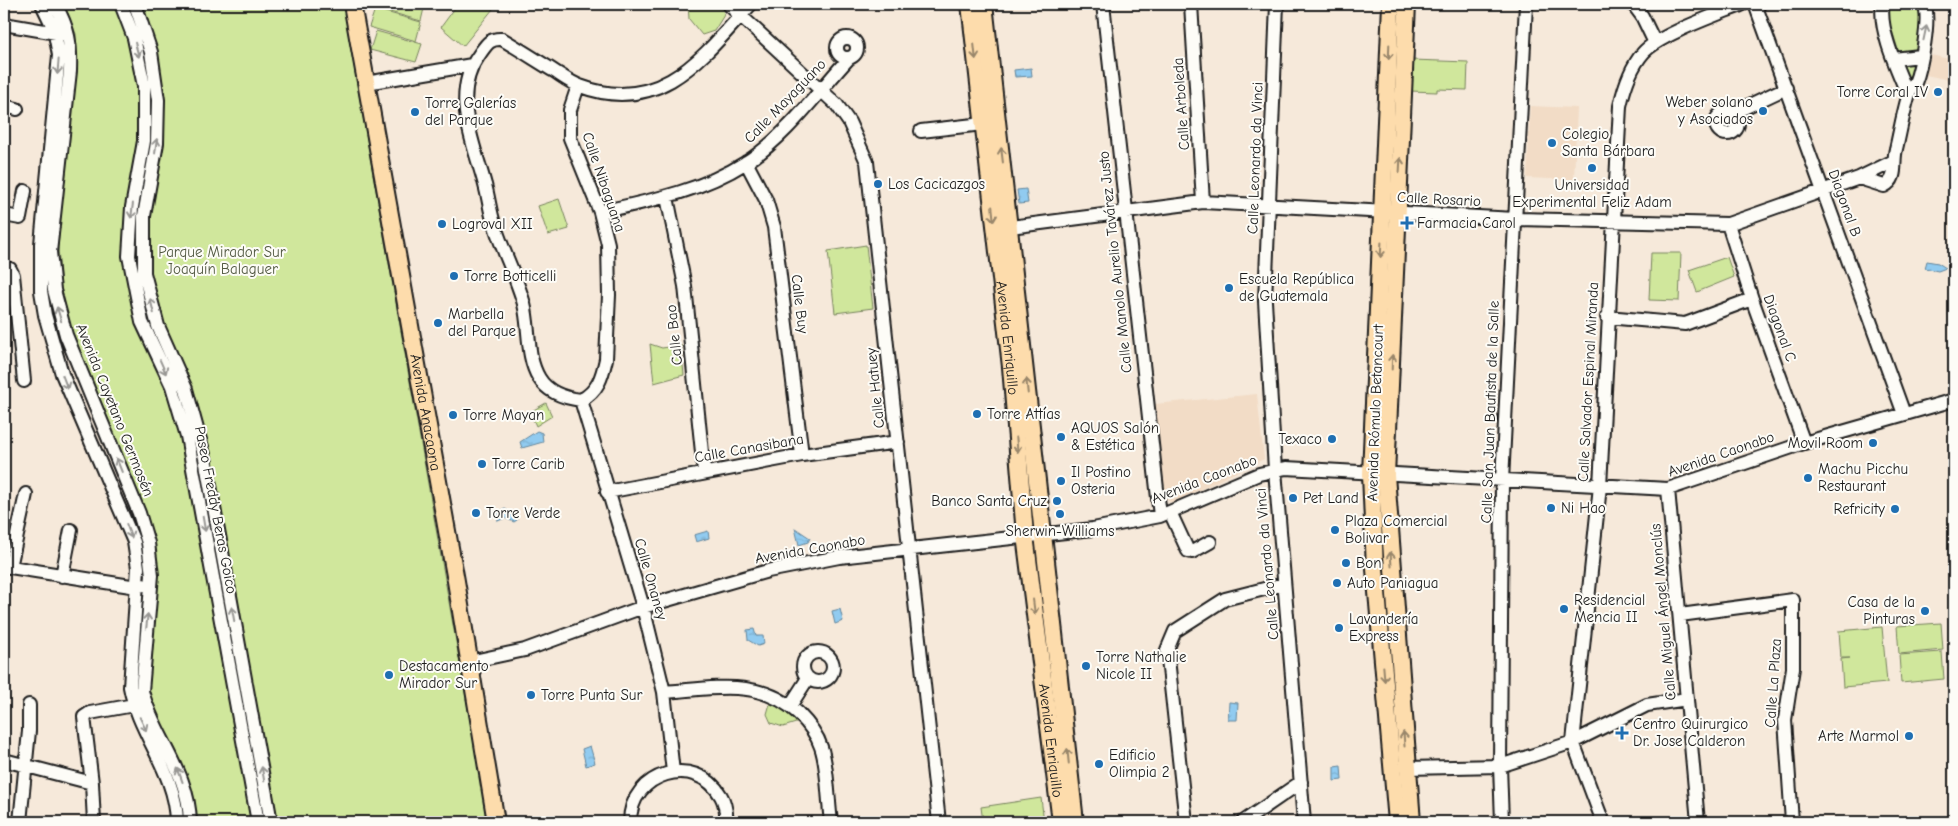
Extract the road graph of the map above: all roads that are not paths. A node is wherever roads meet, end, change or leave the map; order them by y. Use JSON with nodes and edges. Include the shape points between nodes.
{"nodes":[{"id":1,"x":42,"y":4,"type":"edge"},
{"id":2,"x":55,"y":4,"type":"edge"},
{"id":3,"x":121,"y":4,"type":"edge"},
{"id":4,"x":135,"y":4,"type":"edge"},
{"id":5,"x":352,"y":4,"type":"edge"},
{"id":6,"x":728,"y":4,"type":"edge"},
{"id":7,"x":751,"y":4,"type":"edge"},
{"id":8,"x":970,"y":4,"type":"edge"},
{"id":9,"x":984,"y":4,"type":"edge"},
{"id":10,"x":1103,"y":4,"type":"edge"},
{"id":11,"x":1191,"y":4,"type":"edge"},
{"id":12,"x":1277,"y":4,"type":"edge"},
{"id":13,"x":1391,"y":4,"type":"edge"},
{"id":14,"x":1407,"y":4,"type":"edge"},
{"id":15,"x":1526,"y":4,"type":"edge"},
{"id":16,"x":1633,"y":4,"type":"edge"},
{"id":17,"x":1743,"y":4,"type":"edge"},
{"id":18,"x":1755,"y":4,"type":"edge"},
{"id":19,"x":1884,"y":4,"type":"edge"},
{"id":20,"x":1924,"y":4,"type":"edge"},
{"id":21,"x":740,"y":16,"type":"junction"},
{"id":22,"x":4,"y":24,"type":"edge"},
{"id":23,"x":56,"y":33,"type":"junction"},
{"id":24,"x":69,"y":35,"type":"junction"},
{"id":25,"x":1655,"y":43,"type":"junction"},
{"id":26,"x":1920,"y":56,"type":"junction"},
{"id":27,"x":849,"y":58,"type":"dead end"},
{"id":28,"x":1894,"y":58,"type":"junction"},
{"id":29,"x":472,"y":65,"type":"junction"},
{"id":30,"x":366,"y":83,"type":"junction"},
{"id":31,"x":578,"y":86,"type":"junction"},
{"id":32,"x":1786,"y":88,"type":"junction"},
{"id":33,"x":821,"y":89,"type":"junction"},
{"id":34,"x":1908,"y":95,"type":"junction"},
{"id":35,"x":4,"y":106,"type":"edge"},
{"id":36,"x":17,"y":109,"type":"dead end"},
{"id":37,"x":1732,"y":113,"type":"dead end"},
{"id":38,"x":984,"y":124,"type":"junction"},
{"id":39,"x":921,"y":131,"type":"dead end"},
{"id":40,"x":746,"y":162,"type":"junction"},
{"id":41,"x":1892,"y":162,"type":"junction"},
{"id":42,"x":1859,"y":178,"type":"junction"},
{"id":43,"x":25,"y":191,"type":"dead end"},
{"id":44,"x":1824,"y":192,"type":"junction"},
{"id":45,"x":667,"y":197,"type":"junction"},
{"id":46,"x":1204,"y":202,"type":"junction"},
{"id":47,"x":1269,"y":205,"type":"junction"},
{"id":48,"x":600,"y":212,"type":"junction"},
{"id":49,"x":1126,"y":212,"type":"junction"},
{"id":50,"x":1390,"y":212,"type":"junction"},
{"id":51,"x":4,"y":215,"type":"edge"},
{"id":52,"x":1515,"y":219,"type":"junction"},
{"id":53,"x":1613,"y":220,"type":"junction"},
{"id":54,"x":1728,"y":224,"type":"junction"},
{"id":55,"x":1010,"y":228,"type":"junction"},
{"id":56,"x":7,"y":269,"type":"edge"},
{"id":57,"x":1752,"y":299,"type":"junction"},
{"id":58,"x":1607,"y":317,"type":"junction"},
{"id":59,"x":1018,"y":366,"type":"junction"},
{"id":60,"x":24,"y":381,"type":"dead end"},
{"id":61,"x":581,"y":400,"type":"junction"},
{"id":62,"x":1954,"y":400,"type":"edge"},
{"id":63,"x":1904,"y":414,"type":"junction"},
{"id":64,"x":898,"y":442,"type":"junction"},
{"id":65,"x":1804,"y":443,"type":"junction"},
{"id":66,"x":802,"y":455,"type":"junction"},
{"id":67,"x":1275,"y":470,"type":"junction"},
{"id":68,"x":704,"y":472,"type":"junction"},
{"id":69,"x":1378,"y":474,"type":"junction"},
{"id":70,"x":1502,"y":481,"type":"junction"},
{"id":71,"x":1600,"y":486,"type":"junction"},
{"id":72,"x":1668,"y":489,"type":"junction"},
{"id":73,"x":607,"y":492,"type":"junction"},
{"id":74,"x":26,"y":494,"type":"dead end"},
{"id":75,"x":1165,"y":514,"type":"junction"},
{"id":76,"x":71,"y":530,"type":"dead end"},
{"id":77,"x":1044,"y":534,"type":"junction"},
{"id":78,"x":1025,"y":535,"type":"junction"},
{"id":79,"x":1210,"y":542,"type":"dead end"},
{"id":80,"x":910,"y":549,"type":"junction"},
{"id":81,"x":7,"y":566,"type":"edge"},
{"id":82,"x":62,"y":576,"type":"junction"},
{"id":83,"x":152,"y":581,"type":"junction"},
{"id":84,"x":1284,"y":584,"type":"junction"},
{"id":85,"x":137,"y":587,"type":"junction"},
{"id":86,"x":643,"y":607,"type":"junction"},
{"id":87,"x":1680,"y":615,"type":"junction"},
{"id":88,"x":1389,"y":636,"type":"junction"},
{"id":89,"x":469,"y":662,"type":"junction"},
{"id":90,"x":808,"y":678,"type":"dead end"},
{"id":91,"x":664,"y":692,"type":"junction"},
{"id":92,"x":1687,"y":699,"type":"junction"},
{"id":93,"x":29,"y":705,"type":"dead end"},
{"id":94,"x":134,"y":705,"type":"junction"},
{"id":95,"x":790,"y":706,"type":"junction"},
{"id":96,"x":1573,"y":742,"type":"junction"},
{"id":97,"x":4,"y":760,"type":"edge"},
{"id":98,"x":26,"y":766,"type":"junction"},
{"id":99,"x":1500,"y":766,"type":"junction"},
{"id":100,"x":1407,"y":768,"type":"junction"},
{"id":101,"x":668,"y":773,"type":"junction"},
{"id":102,"x":1301,"y":782,"type":"junction"},
{"id":103,"x":92,"y":783,"type":"junction"},
{"id":104,"x":1501,"y":796,"type":"junction"},
{"id":105,"x":20,"y":822,"type":"edge"},
{"id":106,"x":94,"y":822,"type":"edge"},
{"id":107,"x":177,"y":822,"type":"edge"},
{"id":108,"x":190,"y":822,"type":"edge"},
{"id":109,"x":258,"y":822,"type":"edge"},
{"id":110,"x":271,"y":822,"type":"edge"},
{"id":111,"x":496,"y":822,"type":"edge"},
{"id":112,"x":630,"y":822,"type":"edge"},
{"id":113,"x":727,"y":822,"type":"edge"},
{"id":114,"x":831,"y":822,"type":"edge"},
{"id":115,"x":938,"y":822,"type":"edge"},
{"id":116,"x":1060,"y":822,"type":"edge"},
{"id":117,"x":1076,"y":822,"type":"edge"},
{"id":118,"x":1186,"y":822,"type":"edge"},
{"id":119,"x":1243,"y":822,"type":"edge"},
{"id":120,"x":1304,"y":822,"type":"edge"},
{"id":121,"x":1397,"y":822,"type":"edge"},
{"id":122,"x":1412,"y":822,"type":"edge"},
{"id":123,"x":1502,"y":822,"type":"edge"},
{"id":124,"x":1511,"y":822,"type":"edge"},
{"id":125,"x":1602,"y":822,"type":"edge"},
{"id":126,"x":1698,"y":822,"type":"edge"},
{"id":127,"x":1792,"y":822,"type":"edge"}],
"edges":[{"from":1,"to":23,"type":"street"},
{"from":2,"to":24,"type":"street","name":"Avenida Cayetano Germosén"},
{"from":3,"to":109,"type":"street","name":"Paseo Freddy Beras Goico","one_way":true,"via":[[134,38],[144,86],[144,142],[132,208],[129,256],[142,322],[172,386],[187,436]]},
{"from":110,"to":4,"type":"street","name":"Paseo Freddy Beras Goico","one_way":true,"via":[[205,458],[186,389],[158,326],[144,273],[144,216],[156,143],[158,100],[151,52]]},
{"from":5,"to":30,"type":"main road","name":"Avenida Anacaona"},
{"from":6,"to":21,"type":"street","name":"Calle Hatuey"},
{"from":7,"to":21,"type":"street"},
{"from":8,"to":38,"type":"main road","name":"Avenida Enriquillo","one_way":true},
{"from":55,"to":9,"type":"main road","name":"Avenida Enriquillo","one_way":true},
{"from":10,"to":49,"type":"street","name":"Calle Manolo Aurelio Tavárez Justo"},
{"from":11,"to":46,"type":"street","name":"Calle Arboleda"},
{"from":12,"to":47,"type":"street","name":"Calle Leonardo da Vinci"},
{"from":13,"to":50,"type":"main road","name":"Avenida Rómulo Betancourt","one_way":true},
{"from":50,"to":14,"type":"main road","name":"Avenida Rómulo Betancourt","one_way":true},
{"from":15,"to":52,"type":"street","name":"Calle San Juan Bautista de la Salle"},
{"from":16,"to":25,"type":"street"},
{"from":17,"to":25,"type":"street","name":"Calle Salvador Espinal Miranda"},
{"from":18,"to":32,"type":"street","name":"Diagonal B"},
{"from":19,"to":28,"type":"street","via":[[1881,13]]},
{"from":26,"to":20,"type":"street","one_way":true,"via":[[1928,12]]},
{"from":21,"to":31,"type":"street","via":[[680,76],[655,89],[629,94],[599,92]]},
{"from":21,"to":33,"type":"street","name":"Calle Hatuey"},
{"from":22,"to":23,"type":"street"},
{"from":23,"to":24,"type":"street"},
{"from":23,"to":85,"type":"street","one_way":true,"via":[[59,55],[41,244],[41,291],[62,374],[134,542]]},
{"from":83,"to":24,"type":"street","name":"Avenida Cayetano Germosén","one_way":true,"via":[[152,560],[139,513],[66,335],[54,290],[50,252],[70,71]]},
{"from":25,"to":53,"type":"street","name":"Calle Salvador Espinal Miranda","via":[[1642,54],[1632,70],[1620,106]]},
{"from":26,"to":28,"type":"street"},
{"from":26,"to":34,"type":"street","via":[[1916,81]]},
{"from":27,"to":33,"type":"street","name":"Calle Mayaguano"},
{"from":28,"to":34,"type":"street"},
{"from":29,"to":30,"type":"street"},
{"from":29,"to":31,"type":"street","via":[[488,42],[502,39]]},
{"from":29,"to":61,"type":"street","via":[[465,100],[466,118],[494,224],[524,304],[534,368],[539,380],[550,390],[562,397]]},
{"from":30,"to":89,"type":"main road","name":"Avenida Anacaona"},
{"from":31,"to":48,"type":"street","name":"Calle Nibaguana","via":[[570,110],[570,138]]},
{"from":32,"to":37,"type":"street"},
{"from":32,"to":44,"type":"street","name":"Diagonal B"},
{"from":33,"to":40,"type":"street","name":"Calle Mayaguano","via":[[775,139]]},
{"from":33,"to":64,"type":"street","name":"Calle Hatuey","via":[[849,122],[867,162]]},
{"from":34,"to":41,"type":"street"},
{"from":35,"to":36,"type":"street"},
{"from":38,"to":39,"type":"street"},
{"from":38,"to":59,"type":"main road","name":"Avenida Enriquillo","one_way":true},
{"from":40,"to":45,"type":"street","name":"Calle Mayaguano","via":[[724,175]]},
{"from":40,"to":66,"type":"street","name":"Calle Buy","via":[[766,200],[774,227]]},
{"from":41,"to":42,"type":"street"},
{"from":41,"to":42,"type":"street","via":[[1893,178],[1884,186]]},
{"from":42,"to":44,"type":"street","name":"Calle Rosario"},
{"from":43,"to":51,"type":"street","via":[[20,218]]},
{"from":44,"to":54,"type":"street","name":"Calle Rosario"},
{"from":44,"to":63,"type":"street","name":"Diagonal B"},
{"from":45,"to":48,"type":"street","name":"Calle Mayaguano"},
{"from":45,"to":68,"type":"street","name":"Calle Bao","via":[[685,286]]},
{"from":46,"to":47,"type":"street","name":"Calle Rosario"},
{"from":46,"to":49,"type":"street","name":"Calle Rosario"},
{"from":47,"to":50,"type":"street","name":"Calle Rosario"},
{"from":47,"to":67,"type":"street","name":"Calle Leonardo da Vinci","via":[[1265,301]]},
{"from":48,"to":61,"type":"street","name":"Calle Nibaguana","via":[[610,259],[606,359],[597,387]]},
{"from":49,"to":55,"type":"street","name":"Calle Rosario"},
{"from":49,"to":75,"type":"street","name":"Calle Manolo Aurelio Tavárez Justo"},
{"from":50,"to":52,"type":"street","name":"Calle Rosario"},
{"from":50,"to":69,"type":"main road","name":"Avenida Rómulo Betancourt"},
{"from":52,"to":53,"type":"street","name":"Calle Rosario"},
{"from":52,"to":70,"type":"street","name":"Calle San Juan Bautista de la Salle"},
{"from":53,"to":54,"type":"street","name":"Calle Rosario"},
{"from":53,"to":58,"type":"street","name":"Calle Salvador Espinal Miranda"},
{"from":54,"to":57,"type":"street","name":"Diagonal C"},
{"from":55,"to":59,"type":"main road","name":"Avenida Enriquillo"},
{"from":56,"to":60,"type":"street"},
{"from":57,"to":58,"type":"street","via":[[1685,324]]},
{"from":57,"to":65,"type":"street","name":"Diagonal C"},
{"from":58,"to":71,"type":"street","name":"Calle Salvador Espinal Miranda"},
{"from":77,"to":59,"type":"main road","name":"Avenida Enriquillo","one_way":true},
{"from":59,"to":78,"type":"main road","name":"Avenida Enriquillo","one_way":true},
{"from":61,"to":73,"type":"street","name":"Calle Onaney"},
{"from":62,"to":63,"type":"street","name":"Avenida Caonabo"},
{"from":63,"to":65,"type":"street","name":"Avenida Caonabo"},
{"from":64,"to":66,"type":"street","name":"Calle Canasibana"},
{"from":64,"to":80,"type":"street","name":"Calle Hatuey"},
{"from":65,"to":72,"type":"street","name":"Avenida Caonabo"},
{"from":66,"to":68,"type":"street","name":"Calle Canasibana"},
{"from":67,"to":69,"type":"street","name":"Avenida Caonabo","via":[[1302,468]]},
{"from":67,"to":75,"type":"street","name":"Avenida Caonabo"},
{"from":67,"to":84,"type":"street","name":"Calle Leonardo da Vinci"},
{"from":68,"to":73,"type":"street","name":"Calle Canasibana"},
{"from":69,"to":70,"type":"street","name":"Avenida Caonabo"},
{"from":69,"to":88,"type":"main road","name":"Avenida Rómulo Betancourt"},
{"from":70,"to":71,"type":"street","name":"Avenida Caonabo"},
{"from":70,"to":99,"type":"street","name":"Calle San Juan Bautista de la Salle"},
{"from":71,"to":72,"type":"street","name":"Avenida Caonabo"},
{"from":71,"to":96,"type":"street","name":"Calle Salvador Espinal Miranda"},
{"from":72,"to":87,"type":"street","name":"Calle Miguel Ángel Monclús"},
{"from":73,"to":86,"type":"street","name":"Calle Onaney"},
{"from":74,"to":81,"type":"street"},
{"from":75,"to":77,"type":"street","name":"Avenida Caonabo","via":[[1093,529]]},
{"from":75,"to":79,"type":"street","name":"Calle Manolo Aurelio Tavárez Justo","via":[[1188,551]]},
{"from":76,"to":82,"type":"street"},
{"from":77,"to":78,"type":"street","name":"Avenida Caonabo"},
{"from":117,"to":77,"type":"main road","name":"Avenida Enriquillo","one_way":true},
{"from":78,"to":80,"type":"street","name":"Avenida Caonabo"},
{"from":78,"to":116,"type":"main road","name":"Avenida Enriquillo","one_way":true},
{"from":80,"to":86,"type":"street","name":"Avenida Caonabo","via":[[768,571]]},
{"from":80,"to":115,"type":"street","name":"Calle Hatuey"},
{"from":81,"to":82,"type":"street"},
{"from":82,"to":85,"type":"street"},
{"from":83,"to":85,"type":"street"},
{"from":108,"to":83,"type":"street","name":"Avenida Cayetano Germosén","one_way":true,"via":[[185,788],[147,709],[142,691]]},
{"from":84,"to":102,"type":"street","name":"Calle Leonardo da Vinci"},
{"from":84,"to":118,"type":"street","via":[[1224,599],[1175,631],[1170,640],[1168,650]]},
{"from":85,"to":94,"type":"street","via":[[130,673]]},
{"from":86,"to":89,"type":"street","name":"Avenida Caonabo","via":[[525,650]]},
{"from":86,"to":91,"type":"street","name":"Calle Onaney"},
{"from":87,"to":92,"type":"street","name":"Calle Miguel Ángel Monclús"},
{"from":87,"to":127,"type":"street","name":"Calle La Plaza","via":[[1793,600],[1793,668],[1785,720]]},
{"from":100,"to":88,"type":"main road","name":"Avenida Rómulo Betancourt","one_way":true},
{"from":88,"to":121,"type":"main road","name":"Avenida Rómulo Betancourt","one_way":true},
{"from":89,"to":111,"type":"main road","name":"Avenida Anacaona"},
{"from":90,"to":95,"type":"street"},
{"from":91,"to":95,"type":"street","via":[[735,687],[768,692]]},
{"from":91,"to":101,"type":"street","name":"Calle Onaney"},
{"from":92,"to":96,"type":"street","via":[[1647,705]]},
{"from":92,"to":126,"type":"street","name":"Calle Miguel Ángel Monclús"},
{"from":93,"to":98,"type":"street"},
{"from":94,"to":103,"type":"street","via":[[84,717]]},
{"from":94,"to":107,"type":"street","one_way":true,"via":[[168,777]]},
{"from":95,"to":114,"type":"street","via":[[808,722],[821,747]]},
{"from":96,"to":99,"type":"street"},
{"from":96,"to":125,"type":"street","name":"Calle Salvador Espinal Miranda"},
{"from":97,"to":98,"type":"street"},
{"from":98,"to":103,"type":"street"},
{"from":98,"to":105,"type":"street"},
{"from":99,"to":100,"type":"street"},
{"from":99,"to":104,"type":"street","name":"Calle San Juan Bautista de la Salle"},
{"from":100,"to":122,"type":"main road","name":"Avenida Rómulo Betancourt"},
{"from":101,"to":112,"type":"street","via":[[649,781],[639,792],[633,803]]},
{"from":101,"to":113,"type":"street","via":[[687,773],[714,786],[722,797]]},
{"from":102,"to":119,"type":"street"},
{"from":102,"to":120,"type":"street","name":"Calle Leonardo da Vinci"},
{"from":103,"to":106,"type":"street"},
{"from":104,"to":123,"type":"street","name":"Calle San Juan Bautista de la Salle"},
{"from":104,"to":124,"type":"street"}]}
